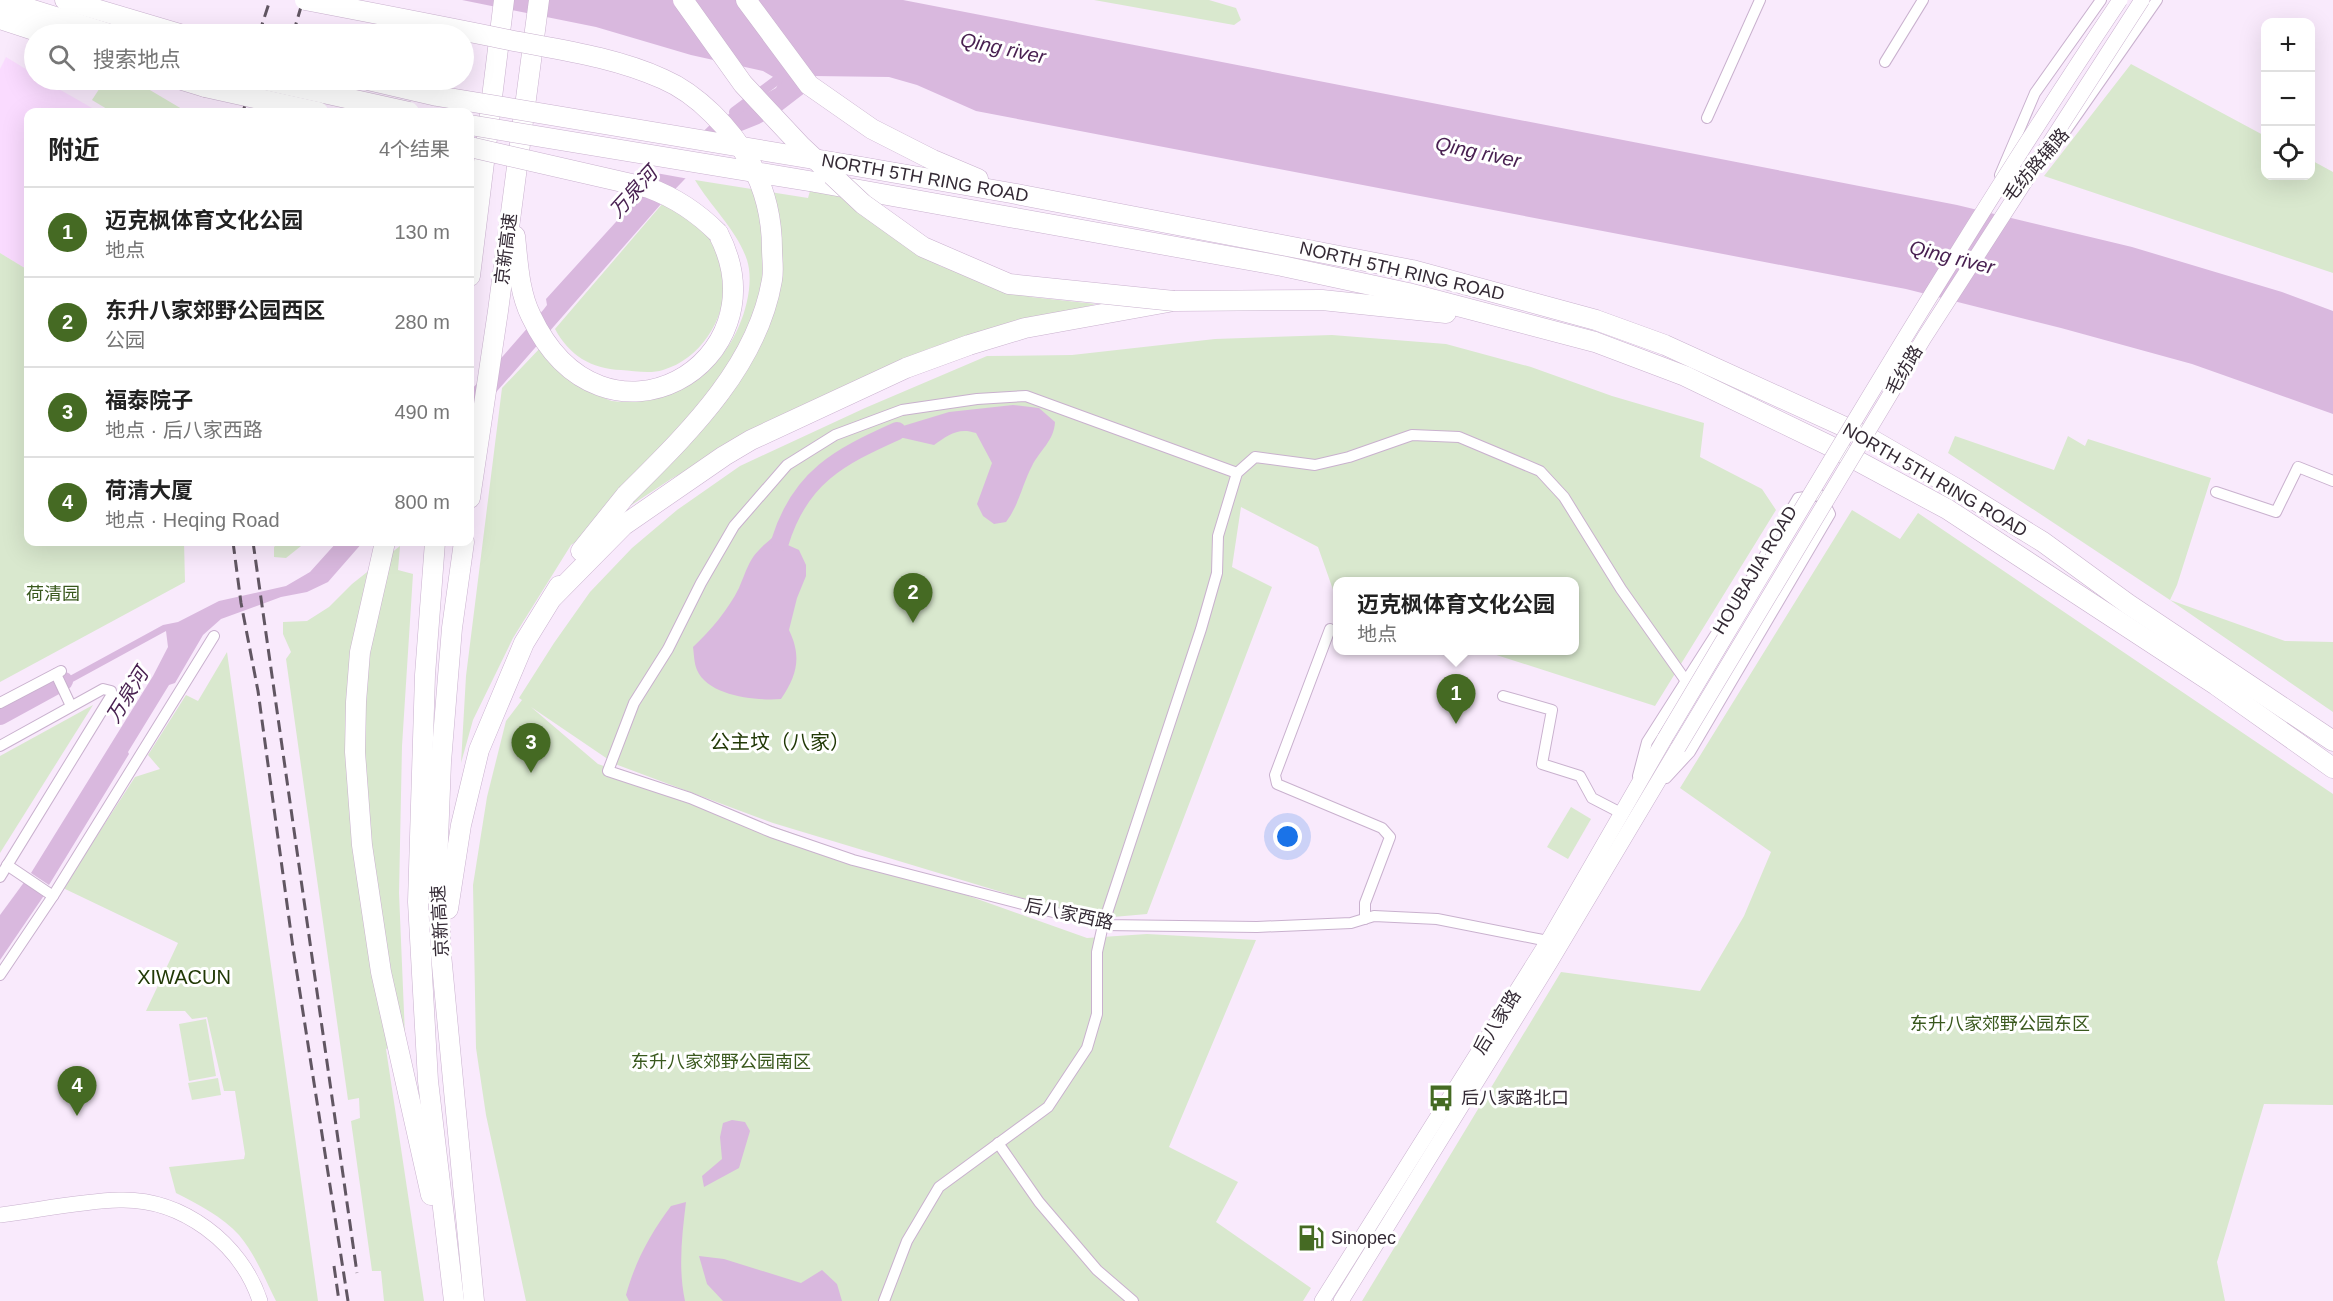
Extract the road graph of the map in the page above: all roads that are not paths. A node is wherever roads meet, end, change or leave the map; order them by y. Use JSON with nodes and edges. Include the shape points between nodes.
{"nodes":[{"id":1,"x":1,"y":0,"type":"edge"},
{"id":2,"x":65,"y":0,"type":"edge"},
{"id":3,"x":304,"y":0,"type":"edge"},
{"id":4,"x":504,"y":0,"type":"edge"},
{"id":5,"x":539,"y":0,"type":"edge"},
{"id":6,"x":683,"y":0,"type":"edge"},
{"id":7,"x":746,"y":0,"type":"edge"},
{"id":8,"x":1760,"y":0,"type":"edge"},
{"id":9,"x":1923,"y":0,"type":"edge"},
{"id":10,"x":2101,"y":0,"type":"edge"},
{"id":11,"x":2120,"y":0,"type":"edge"},
{"id":12,"x":2142,"y":0,"type":"edge"},
{"id":13,"x":2157,"y":0,"type":"edge"},
{"id":14,"x":0,"y":19,"type":"edge"},
{"id":15,"x":78,"y":24,"type":"edge"},
{"id":16,"x":146,"y":24,"type":"edge"},
{"id":17,"x":429,"y":24,"type":"edge"},
{"id":18,"x":24,"y":27,"type":"edge"},
{"id":19,"x":474,"y":33,"type":"edge"},
{"id":20,"x":1885,"y":62,"type":"dead end"},
{"id":21,"x":214,"y":90,"type":"edge"},
{"id":22,"x":219,"y":90,"type":"edge"},
{"id":23,"x":310,"y":90,"type":"edge"},
{"id":24,"x":411,"y":90,"type":"edge"},
{"id":25,"x":265,"y":108,"type":"edge"},
{"id":26,"x":300,"y":108,"type":"edge"},
{"id":27,"x":391,"y":108,"type":"edge"},
{"id":28,"x":1707,"y":118,"type":"dead end"},
{"id":29,"x":474,"y":126,"type":"edge"},
{"id":30,"x":474,"y":148,"type":"edge"},
{"id":31,"x":1999,"y":178,"type":"dead end"},
{"id":32,"x":1011,"y":193,"type":"junction"},
{"id":33,"x":512,"y":209,"type":"junction"},
{"id":34,"x":474,"y":244,"type":"edge"},
{"id":35,"x":1174,"y":302,"type":"junction"},
{"id":36,"x":1508,"y":320,"type":"junction"},
{"id":37,"x":1919,"y":332,"type":"dead end"},
{"id":38,"x":474,"y":467,"type":"edge"},
{"id":39,"x":1237,"y":473,"type":"junction"},
{"id":40,"x":2333,"y":481,"type":"edge"},
{"id":41,"x":2216,"y":492,"type":"dead end"},
{"id":42,"x":384,"y":546,"type":"edge"},
{"id":43,"x":435,"y":546,"type":"edge"},
{"id":44,"x":463,"y":546,"type":"edge"},
{"id":45,"x":553,"y":597,"type":"junction"},
{"id":46,"x":1330,"y":629,"type":"dead end"},
{"id":47,"x":214,"y":636,"type":"dead end"},
{"id":48,"x":1686,"y":681,"type":"junction"},
{"id":49,"x":1503,"y":696,"type":"dead end"},
{"id":50,"x":0,"y":703,"type":"edge"},
{"id":51,"x":71,"y":706,"type":"junction"},
{"id":52,"x":1665,"y":738,"type":"joint"},
{"id":53,"x":2333,"y":741,"type":"edge"},
{"id":54,"x":0,"y":746,"type":"edge"},
{"id":55,"x":1678,"y":748,"type":"joint"},
{"id":56,"x":2333,"y":768,"type":"edge"},
{"id":57,"x":1640,"y":796,"type":"junction"},
{"id":58,"x":1621,"y":813,"type":"junction"},
{"id":59,"x":8,"y":865,"type":"junction"},
{"id":60,"x":0,"y":877,"type":"edge"},
{"id":61,"x":53,"y":896,"type":"junction"},
{"id":62,"x":1365,"y":919,"type":"junction"},
{"id":63,"x":1103,"y":925,"type":"junction"},
{"id":64,"x":1548,"y":940,"type":"junction"},
{"id":65,"x":441,"y":954,"type":"junction"},
{"id":66,"x":0,"y":975,"type":"edge"},
{"id":67,"x":998,"y":1143,"type":"junction"},
{"id":68,"x":0,"y":1215,"type":"edge"},
{"id":69,"x":452,"y":1281,"type":"junction"},
{"id":70,"x":260,"y":1301,"type":"edge"},
{"id":71,"x":454,"y":1301,"type":"edge"},
{"id":72,"x":474,"y":1301,"type":"edge"},
{"id":73,"x":884,"y":1301,"type":"edge"},
{"id":74,"x":1134,"y":1301,"type":"edge"},
{"id":75,"x":1322,"y":1301,"type":"edge"},
{"id":76,"x":1341,"y":1301,"type":"edge"}],
"edges":[{"from":1,"to":15,"type":"highway"},
{"from":2,"to":16,"type":"highway"},
{"from":3,"to":17,"type":"highway","bridge":true},
{"from":4,"to":34,"type":"highway","name":"京新高速"},
{"from":5,"to":33,"type":"highway","name":"京新高速"},
{"from":6,"to":35,"type":"highway","bridge":true,"via":[[743,84],[801,146],[863,204],[923,246],[1009,284]]},
{"from":7,"to":32,"type":"highway","via":[[809,86],[872,129]]},
{"from":8,"to":28,"type":"street"},
{"from":9,"to":20,"type":"street"},
{"from":10,"to":31,"type":"street","name":"毛纺路辅路","via":[[2035,93]]},
{"from":11,"to":52,"type":"main road","name":"毛纺路","bridge":true,"via":[[2055,96],[1919,316]]},
{"from":12,"to":55,"type":"main road","name":"毛纺路","bridge":true,"via":[[1923,338]]},
{"from":13,"to":37,"type":"street","name":"毛纺路辅路","via":[[2072,124],[2008,194]]},
{"from":14,"to":18,"type":"highway"},
{"from":19,"to":45,"type":"highway","bridge":true,"via":[[586,54],[633,66],[666,80],[690,95],[742,147],[758,177],[769,212],[772,279],[752,342],[729,379],[580,552]]},
{"from":21,"to":25,"type":"highway","bridge":true},
{"from":22,"to":26,"type":"highway","bridge":true},
{"from":23,"to":27,"type":"highway","bridge":true},
{"from":24,"to":32,"type":"highway","name":"NORTH 5TH RING ROAD","bridge":true},
{"from":29,"to":36,"type":"highway","name":"NORTH 5TH RING ROAD","bridge":true,"via":[[1282,267],[1408,293]]},
{"from":30,"to":33,"type":"highway","bridge":true,"via":[[649,188],[670,196],[702,217],[718,233],[731,268],[734,302],[722,335],[700,364],[654,390],[618,392],[593,384],[567,367],[530,315],[522,290]]},
{"from":32,"to":53,"type":"highway","name":"NORTH 5TH RING ROAD","via":[[1412,270],[1596,320],[1665,345],[1869,438],[1957,489],[2043,542],[2128,604]]},
{"from":33,"to":38,"type":"highway","name":"京新高速"},
{"from":35,"to":36,"type":"highway","via":[[1322,300]]},
{"from":35,"to":45,"type":"highway","via":[[1025,328],[969,345],[906,368],[751,440],[657,501],[606,542]]},
{"from":36,"to":56,"type":"highway","name":"NORTH 5TH RING ROAD","via":[[1595,342],[1685,376],[1828,445],[1947,509],[2216,685]]},
{"from":39,"to":48,"type":"street","via":[[1255,457],[1315,465],[1412,435],[1459,437],[1540,471],[1564,497],[1621,589]]},
{"from":39,"to":63,"type":"street","via":[[1218,536],[1217,573],[1211,595]]},
{"from":39,"to":63,"type":"street","name":"后八家西路","via":[[1026,396],[902,410],[835,435],[787,465],[734,526],[668,649],[634,703],[608,771],[853,860]]},
{"from":40,"to":41,"type":"street","via":[[2298,467],[2276,512]]},
{"from":42,"to":69,"type":"highway","via":[[360,652],[356,702],[355,752],[362,845],[381,972]]},
{"from":43,"to":69,"type":"highway","name":"京新高速","via":[[425,675],[418,902],[428,1081]]},
{"from":44,"to":65,"type":"highway","name":"京新高速","via":[[441,762],[437,866]]},
{"from":45,"to":65,"type":"highway","via":[[524,643],[479,750],[461,825]]},
{"from":46,"to":62,"type":"street","via":[[1275,775],[1277,784],[1382,828],[1390,837],[1365,903]]},
{"from":47,"to":61,"type":"street"},
{"from":48,"to":57,"type":"street","name":"HOUBAJIA ROAD","via":[[1647,742]]},
{"from":48,"to":57,"type":"street","name":"HOUBAJIA ROAD","via":[[1798,498],[1820,495],[1830,514],[1690,752]]},
{"from":49,"to":58,"type":"street","via":[[1552,710],[1542,764],[1580,776],[1592,798]]},
{"from":50,"to":51,"type":"street","via":[[59,674]]},
{"from":51,"to":54,"type":"street"},
{"from":51,"to":59,"type":"street","via":[[103,689],[111,691]]},
{"from":52,"to":57,"type":"main road","name":"后八家路"},
{"from":55,"to":57,"type":"main road","name":"后八家路"},
{"from":57,"to":58,"type":"main road","name":"后八家路"},
{"from":57,"to":76,"type":"main road","name":"后八家路","via":[[1545,971]]},
{"from":58,"to":64,"type":"main road","name":"后八家路"},
{"from":59,"to":60,"type":"street"},
{"from":59,"to":61,"type":"street"},
{"from":61,"to":66,"type":"street"},
{"from":62,"to":63,"type":"street","name":"后八家西路","via":[[1257,927]]},
{"from":62,"to":64,"type":"street","name":"后八家西路","via":[[1437,919]]},
{"from":63,"to":67,"type":"street","via":[[1097,952],[1097,1014],[1087,1048],[1048,1107]]},
{"from":64,"to":75,"type":"main road","name":"后八家路"},
{"from":65,"to":72,"type":"highway","name":"京新高速"},
{"from":67,"to":73,"type":"street","via":[[939,1187],[907,1241]]},
{"from":67,"to":74,"type":"street","via":[[1039,1202],[1097,1270]]},
{"from":68,"to":70,"type":"main road","via":[[120,1200],[170,1208],[215,1234],[235,1254],[254,1283]]},
{"from":69,"to":71,"type":"highway","name":"京新高速"}]}
